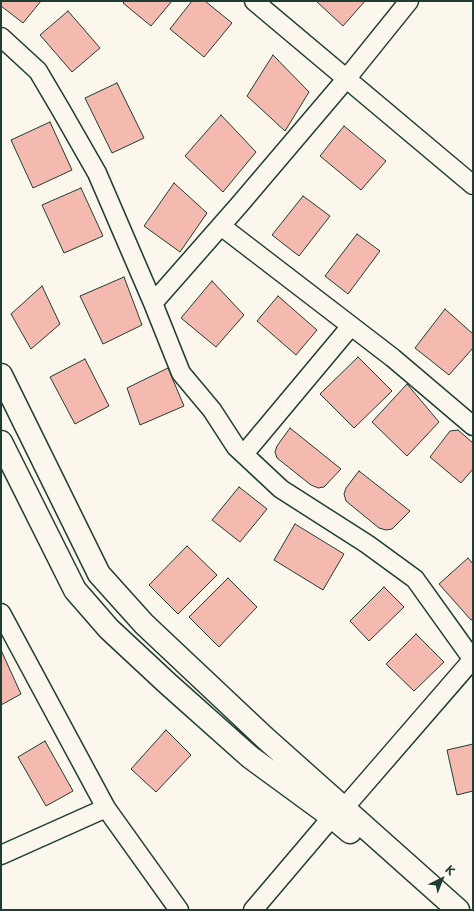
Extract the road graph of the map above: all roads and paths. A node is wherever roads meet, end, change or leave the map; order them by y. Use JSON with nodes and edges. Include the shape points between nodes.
{"nodes":[{"id":1,"x":254,"y":1,"type":"edge"},
{"id":2,"x":409,"y":1,"type":"edge"},
{"id":3,"x":1,"y":37,"type":"edge"},
{"id":4,"x":347,"y":78,"type":"junction"},
{"id":5,"x":473,"y":185,"type":"edge"},
{"id":6,"x":221,"y":226,"type":"junction"},
{"id":7,"x":153,"y":303,"type":"junction"},
{"id":8,"x":351,"y":326,"type":"junction"},
{"id":9,"x":1,"y":375,"type":"edge"},
{"id":10,"x":473,"y":426,"type":"edge"},
{"id":11,"x":1,"y":442,"type":"edge"},
{"id":12,"x":244,"y":454,"type":"junction"},
{"id":13,"x":1,"y":613,"type":"edge"},
{"id":14,"x":473,"y":659,"type":"edge"},
{"id":15,"x":106,"y":808,"type":"junction"},
{"id":16,"x":338,"y":812,"type":"junction"},
{"id":17,"x":1,"y":855,"type":"edge"},
{"id":18,"x":179,"y":910,"type":"edge"},
{"id":19,"x":254,"y":910,"type":"edge"},
{"id":20,"x":436,"y":910,"type":"edge"},
{"id":21,"x":458,"y":910,"type":"edge"}],
"edges":[{"from":1,"to":4,"type":"street"},
{"from":2,"to":4,"type":"street"},
{"from":3,"to":7,"type":"street","via":[[38,71],[61,110],[97,173]]},
{"from":4,"to":5,"type":"street"},
{"from":4,"to":6,"type":"street"},
{"from":6,"to":7,"type":"street"},
{"from":6,"to":8,"type":"street"},
{"from":7,"to":12,"type":"street","via":[[181,373],[212,410],[236,447]]},
{"from":8,"to":10,"type":"street"},
{"from":8,"to":12,"type":"street"},
{"from":9,"to":16,"type":"main road","via":[[99,574],[144,624],[264,737]]},
{"from":11,"to":16,"type":"main road","via":[[75,590],[109,629],[250,757]]},
{"from":12,"to":14,"type":"street","via":[[281,489],[415,579]]},
{"from":13,"to":15,"type":"street"},
{"from":14,"to":16,"type":"street"},
{"from":15,"to":17,"type":"street"},
{"from":15,"to":18,"type":"street"},
{"from":16,"to":19,"type":"street"},
{"from":16,"to":20,"type":"main road"},
{"from":16,"to":21,"type":"main road"}]}
